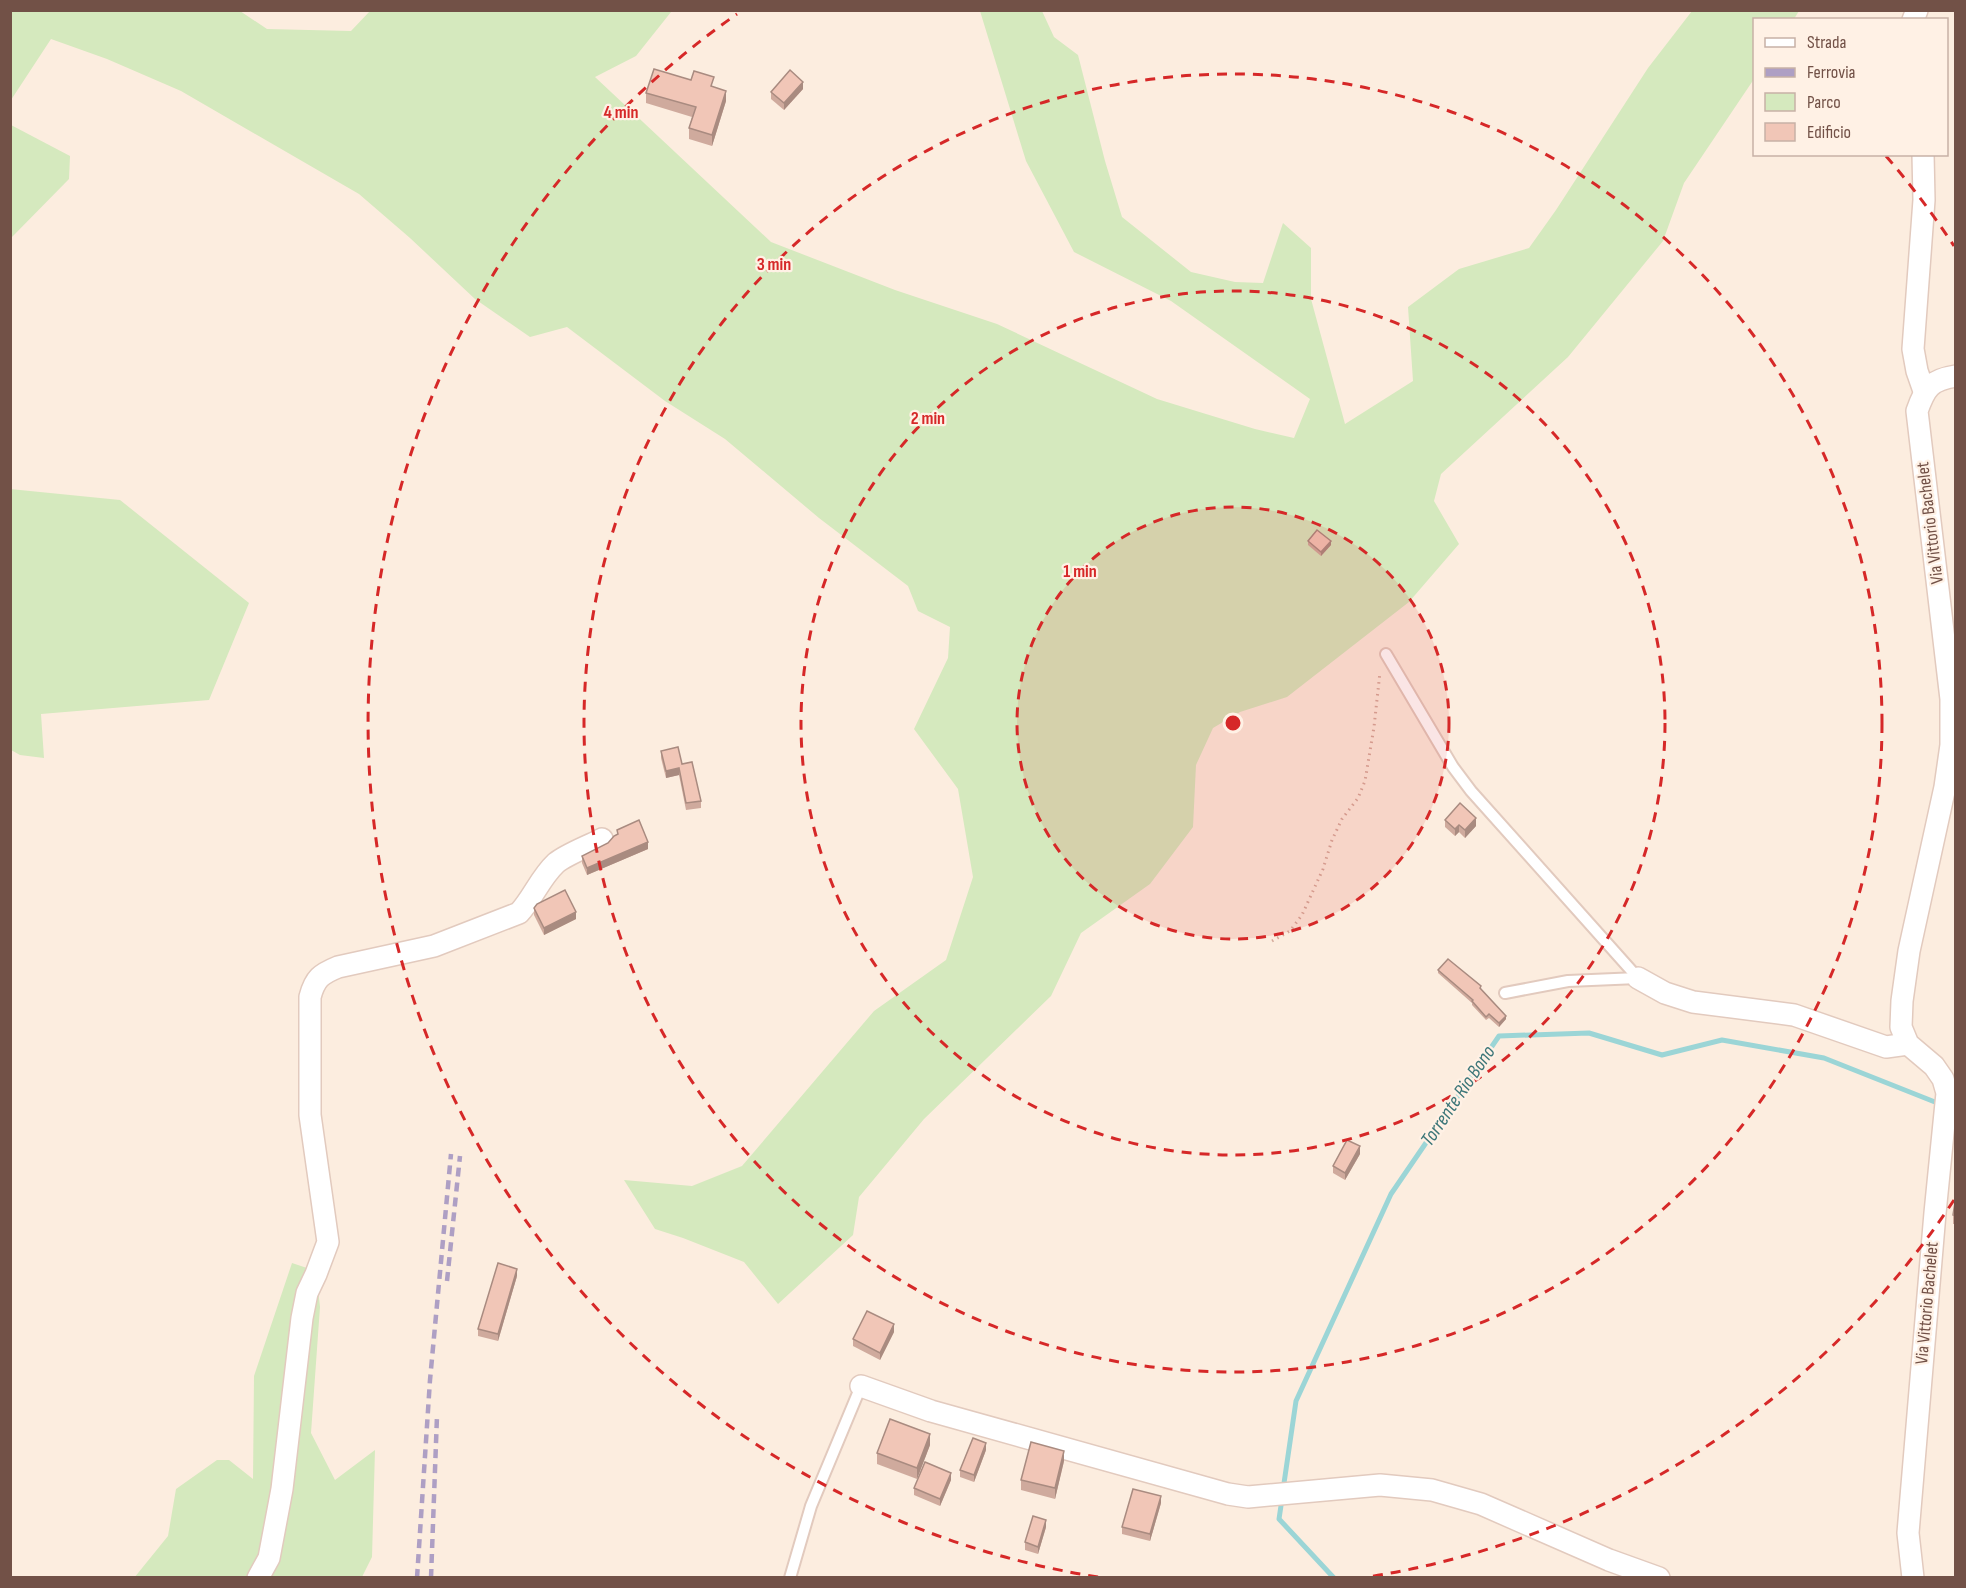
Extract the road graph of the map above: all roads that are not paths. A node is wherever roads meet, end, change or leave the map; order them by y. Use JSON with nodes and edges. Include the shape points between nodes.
{"nodes":[{"id":1,"x":1923,"y":156,"type":"edge"},
{"id":2,"x":1956,"y":376,"type":"edge"},
{"id":3,"x":1924,"y":391,"type":"junction"},
{"id":4,"x":1386,"y":654,"type":"road end"},
{"id":5,"x":602,"y":839,"type":"dead end"},
{"id":6,"x":1638,"y":978,"type":"junction"},
{"id":7,"x":1505,"y":993,"type":"dead end"},
{"id":8,"x":1908,"y":1044,"type":"junction"},
{"id":9,"x":861,"y":1386,"type":"joint"},
{"id":10,"x":258,"y":1578,"type":"edge"},
{"id":11,"x":790,"y":1578,"type":"edge"},
{"id":12,"x":1659,"y":1578,"type":"edge"},
{"id":13,"x":1913,"y":1578,"type":"edge"}],
"edges":[{"from":1,"to":3,"type":"street","via":[[1924,200],[1914,349]]},
{"from":2,"to":3,"type":"street","via":[[1936,381]]},
{"from":3,"to":8,"type":"street","name":"Via Vittorio Bachelet","via":[[1917,411],[1951,699],[1951,745],[1902,1001],[1901,1027]]},
{"from":4,"to":6,"type":"lane","via":[[1459,775]]},
{"from":5,"to":10,"type":"street","via":[[557,862],[519,913],[434,946],[338,967],[323,973],[313,985],[310,1115],[328,1242],[307,1293],[282,1489],[268,1558]]},
{"from":6,"to":7,"type":"lane","via":[[1568,981]]},
{"from":6,"to":8,"type":"street","via":[[1693,1002],[1794,1015],[1886,1047]]},
{"from":8,"to":13,"type":"street","name":"Via Vittorio Bachelet","via":[[1934,1066],[1947,1093],[1908,1533]]},
{"from":9,"to":11,"type":"lane","via":[[811,1506]]},
{"from":9,"to":12,"type":"street","via":[[931,1412],[1228,1494],[1248,1497],[1380,1485],[1432,1490],[1481,1504]]}]}
